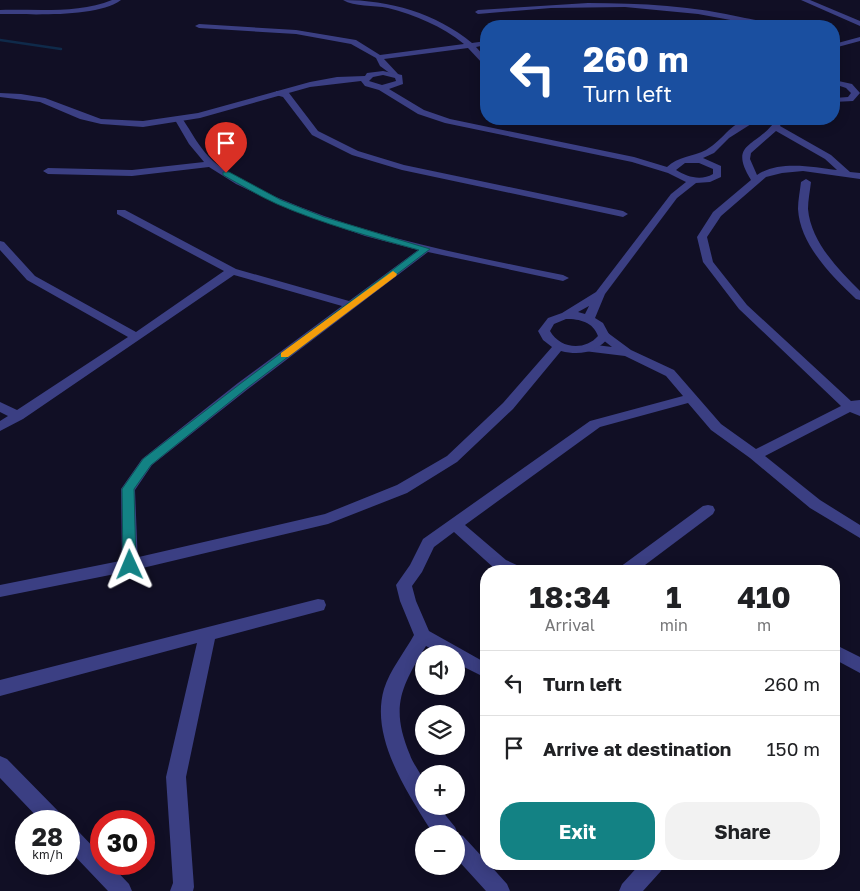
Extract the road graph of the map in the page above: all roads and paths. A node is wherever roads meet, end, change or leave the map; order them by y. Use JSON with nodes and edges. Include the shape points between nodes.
{"nodes":[{"id":1,"x":118,"y":0,"type":"edge"},
{"id":2,"x":346,"y":0,"type":"edge"},
{"id":3,"x":512,"y":0,"type":"edge"},
{"id":4,"x":804,"y":0,"type":"edge"},
{"id":5,"x":583,"y":2,"type":"edge"},
{"id":6,"x":520,"y":6,"type":"junction"},
{"id":7,"x":0,"y":12,"type":"edge"},
{"id":8,"x":478,"y":12,"type":"dead end"},
{"id":9,"x":747,"y":20,"type":"edge"},
{"id":10,"x":860,"y":24,"type":"edge"},
{"id":11,"x":199,"y":26,"type":"dead end"},
{"id":12,"x":860,"y":39,"type":"edge"},
{"id":13,"x":480,"y":43,"type":"edge"},
{"id":14,"x":840,"y":44,"type":"edge"},
{"id":15,"x":470,"y":45,"type":"junction"},
{"id":16,"x":480,"y":56,"type":"edge"},
{"id":17,"x":381,"y":60,"type":"junction"},
{"id":18,"x":377,"y":74,"type":"junction"},
{"id":19,"x":395,"y":75,"type":"junction"},
{"id":20,"x":368,"y":82,"type":"junction"},
{"id":21,"x":840,"y":82,"type":"edge"},
{"id":22,"x":397,"y":84,"type":"junction"},
{"id":23,"x":855,"y":84,"type":"edge"},
{"id":24,"x":380,"y":87,"type":"junction"},
{"id":25,"x":280,"y":93,"type":"junction"},
{"id":26,"x":0,"y":95,"type":"edge"},
{"id":27,"x":402,"y":98,"type":"junction"},
{"id":28,"x":850,"y":99,"type":"junction"},
{"id":29,"x":840,"y":100,"type":"edge"},
{"id":30,"x":860,"y":103,"type":"edge"},
{"id":31,"x":180,"y":120,"type":"junction"},
{"id":32,"x":742,"y":125,"type":"edge"},
{"id":33,"x":774,"y":125,"type":"edge"},
{"id":34,"x":778,"y":125,"type":"edge"},
{"id":35,"x":711,"y":151,"type":"junction"},
{"id":36,"x":693,"y":159,"type":"junction"},
{"id":37,"x":211,"y":164,"type":"junction"},
{"id":38,"x":714,"y":165,"type":"junction"},
{"id":39,"x":676,"y":170,"type":"junction"},
{"id":40,"x":48,"y":171,"type":"dead end"},
{"id":41,"x":846,"y":173,"type":"junction"},
{"id":42,"x":860,"y":176,"type":"edge"},
{"id":43,"x":694,"y":180,"type":"junction"},
{"id":44,"x":756,"y":181,"type":"junction"},
{"id":45,"x":806,"y":182,"type":"dead end"},
{"id":46,"x":674,"y":196,"type":"junction"},
{"id":47,"x":121,"y":212,"type":"dead end"},
{"id":48,"x":623,"y":214,"type":"dead end"},
{"id":49,"x":0,"y":244,"type":"edge"},
{"id":50,"x":426,"y":249,"type":"junction"},
{"id":51,"x":232,"y":271,"type":"junction"},
{"id":52,"x":563,"y":278,"type":"dead end"},
{"id":53,"x":600,"y":294,"type":"junction"},
{"id":54,"x":860,"y":297,"type":"edge"},
{"id":55,"x":350,"y":305,"type":"junction"},
{"id":56,"x":566,"y":315,"type":"junction"},
{"id":57,"x":589,"y":319,"type":"junction"},
{"id":58,"x":604,"y":336,"type":"junction"},
{"id":59,"x":137,"y":337,"type":"junction"},
{"id":60,"x":559,"y":346,"type":"junction"},
{"id":61,"x":588,"y":348,"type":"junction"},
{"id":62,"x":626,"y":353,"type":"junction"},
{"id":63,"x":691,"y":398,"type":"junction"},
{"id":64,"x":0,"y":406,"type":"edge"},
{"id":65,"x":857,"y":406,"type":"edge"},
{"id":66,"x":18,"y":416,"type":"junction"},
{"id":67,"x":0,"y":427,"type":"edge"},
{"id":68,"x":755,"y":455,"type":"junction"},
{"id":69,"x":708,"y":510,"type":"dead end"},
{"id":70,"x":454,"y":524,"type":"junction"},
{"id":71,"x":860,"y":532,"type":"edge"},
{"id":72,"x":130,"y":565,"type":"junction"},
{"id":73,"x":502,"y":565,"type":"edge"},
{"id":74,"x":634,"y":565,"type":"edge"},
{"id":75,"x":0,"y":591,"type":"edge"},
{"id":76,"x":318,"y":604,"type":"dead end"},
{"id":77,"x":208,"y":633,"type":"junction"},
{"id":78,"x":423,"y":636,"type":"junction"},
{"id":79,"x":840,"y":654,"type":"edge"},
{"id":80,"x":860,"y":666,"type":"edge"},
{"id":81,"x":480,"y":668,"type":"edge"},
{"id":82,"x":0,"y":688,"type":"edge"},
{"id":83,"x":0,"y":765,"type":"edge"},
{"id":84,"x":415,"y":785,"type":"edge"},
{"id":85,"x":43,"y":810,"type":"edge"},
{"id":86,"x":80,"y":847,"type":"edge"},
{"id":87,"x":465,"y":853,"type":"edge"},
{"id":88,"x":480,"y":869,"type":"edge"},
{"id":89,"x":481,"y":870,"type":"edge"},
{"id":90,"x":648,"y":870,"type":"edge"},
{"id":91,"x":122,"y":891,"type":"edge"},
{"id":92,"x":180,"y":891,"type":"edge"},
{"id":93,"x":500,"y":891,"type":"edge"},
{"id":94,"x":629,"y":891,"type":"edge"}],
"edges":[{"from":1,"to":7,"type":"street","via":[[87,8]]},
{"from":2,"to":15,"type":"street","via":[[388,6],[421,16],[453,32]]},
{"from":3,"to":6,"type":"street"},
{"from":4,"to":10,"type":"street"},
{"from":5,"to":6,"type":"street"},
{"from":5,"to":9,"type":"street","via":[[677,9]]},
{"from":6,"to":8,"type":"street"},
{"from":11,"to":17,"type":"street","via":[[328,36],[353,42]]},
{"from":12,"to":14,"type":"street"},
{"from":13,"to":15,"type":"street"},
{"from":15,"to":16,"type":"street"},
{"from":15,"to":17,"type":"street"},
{"from":17,"to":18,"type":"street"},
{"from":17,"to":19,"type":"street"},
{"from":18,"to":19,"type":"street"},
{"from":18,"to":20,"type":"street"},
{"from":19,"to":22,"type":"street","via":[[400,79]]},
{"from":20,"to":24,"type":"street"},
{"from":20,"to":25,"type":"street","via":[[303,86]]},
{"from":21,"to":23,"type":"street"},
{"from":22,"to":24,"type":"street"},
{"from":22,"to":27,"type":"street","via":[[403,93]]},
{"from":23,"to":28,"type":"street","via":[[856,93]]},
{"from":24,"to":27,"type":"street"},
{"from":25,"to":31,"type":"street"},
{"from":25,"to":48,"type":"street","via":[[286,96],[314,133],[355,152],[402,167]]},
{"from":26,"to":31,"type":"street","via":[[39,98],[104,123],[145,124]]},
{"from":27,"to":39,"type":"street","via":[[421,112],[448,121]]},
{"from":28,"to":29,"type":"street"},
{"from":28,"to":30,"type":"street"},
{"from":31,"to":37,"type":"street","via":[[190,140]]},
{"from":32,"to":35,"type":"street"},
{"from":33,"to":44,"type":"street","via":[[773,131],[749,149],[746,165]]},
{"from":34,"to":41,"type":"street","via":[[828,157]]},
{"from":35,"to":36,"type":"street"},
{"from":35,"to":38,"type":"street"},
{"from":36,"to":38,"type":"street"},
{"from":36,"to":39,"type":"street"},
{"from":37,"to":40,"type":"street","via":[[132,173]]},
{"from":37,"to":50,"type":"street","via":[[270,198],[321,219]]},
{"from":38,"to":43,"type":"street","via":[[718,168],[718,175],[709,180]]},
{"from":39,"to":43,"type":"street"},
{"from":39,"to":46,"type":"street"},
{"from":41,"to":42,"type":"street"},
{"from":41,"to":44,"type":"street","via":[[796,168],[763,175]]},
{"from":43,"to":46,"type":"street"},
{"from":44,"to":65,"type":"street","via":[[717,214],[702,237],[708,262],[743,308]]},
{"from":45,"to":54,"type":"street","via":[[804,212],[812,240],[836,275]]},
{"from":46,"to":53,"type":"street"},
{"from":47,"to":51,"type":"street"},
{"from":49,"to":59,"type":"street","via":[[31,278]]},
{"from":50,"to":52,"type":"street"},
{"from":50,"to":55,"type":"street"},
{"from":51,"to":55,"type":"street"},
{"from":51,"to":59,"type":"street"},
{"from":53,"to":56,"type":"street"},
{"from":53,"to":57,"type":"street"},
{"from":55,"to":72,"type":"street","via":[[147,462],[128,489]]},
{"from":56,"to":57,"type":"street"},
{"from":56,"to":60,"type":"street","via":[[549,321],[544,331],[551,342]]},
{"from":57,"to":58,"type":"street","via":[[598,324]]},
{"from":58,"to":61,"type":"street"},
{"from":58,"to":62,"type":"street"},
{"from":59,"to":66,"type":"street"},
{"from":60,"to":61,"type":"street"},
{"from":60,"to":72,"type":"street","via":[[508,406],[452,459],[402,489],[328,519]]},
{"from":61,"to":62,"type":"street"},
{"from":62,"to":63,"type":"street","via":[[670,373]]},
{"from":63,"to":68,"type":"street","via":[[716,427]]},
{"from":63,"to":70,"type":"street","via":[[595,424]]},
{"from":64,"to":66,"type":"street"},
{"from":65,"to":68,"type":"street"},
{"from":66,"to":67,"type":"street"},
{"from":68,"to":71,"type":"street","via":[[815,504]]},
{"from":69,"to":74,"type":"street"},
{"from":70,"to":73,"type":"street"},
{"from":70,"to":78,"type":"street","via":[[428,543],[404,585]]},
{"from":72,"to":75,"type":"street"},
{"from":76,"to":77,"type":"street"},
{"from":77,"to":82,"type":"street"},
{"from":77,"to":92,"type":"street","via":[[176,777],[184,887]]},
{"from":78,"to":81,"type":"street"},
{"from":78,"to":84,"type":"street","via":[[392,691],[390,725]]},
{"from":79,"to":80,"type":"street"},
{"from":83,"to":85,"type":"street"},
{"from":86,"to":91,"type":"street"},
{"from":87,"to":88,"type":"street"},
{"from":89,"to":93,"type":"street"},
{"from":90,"to":94,"type":"street"}]}
